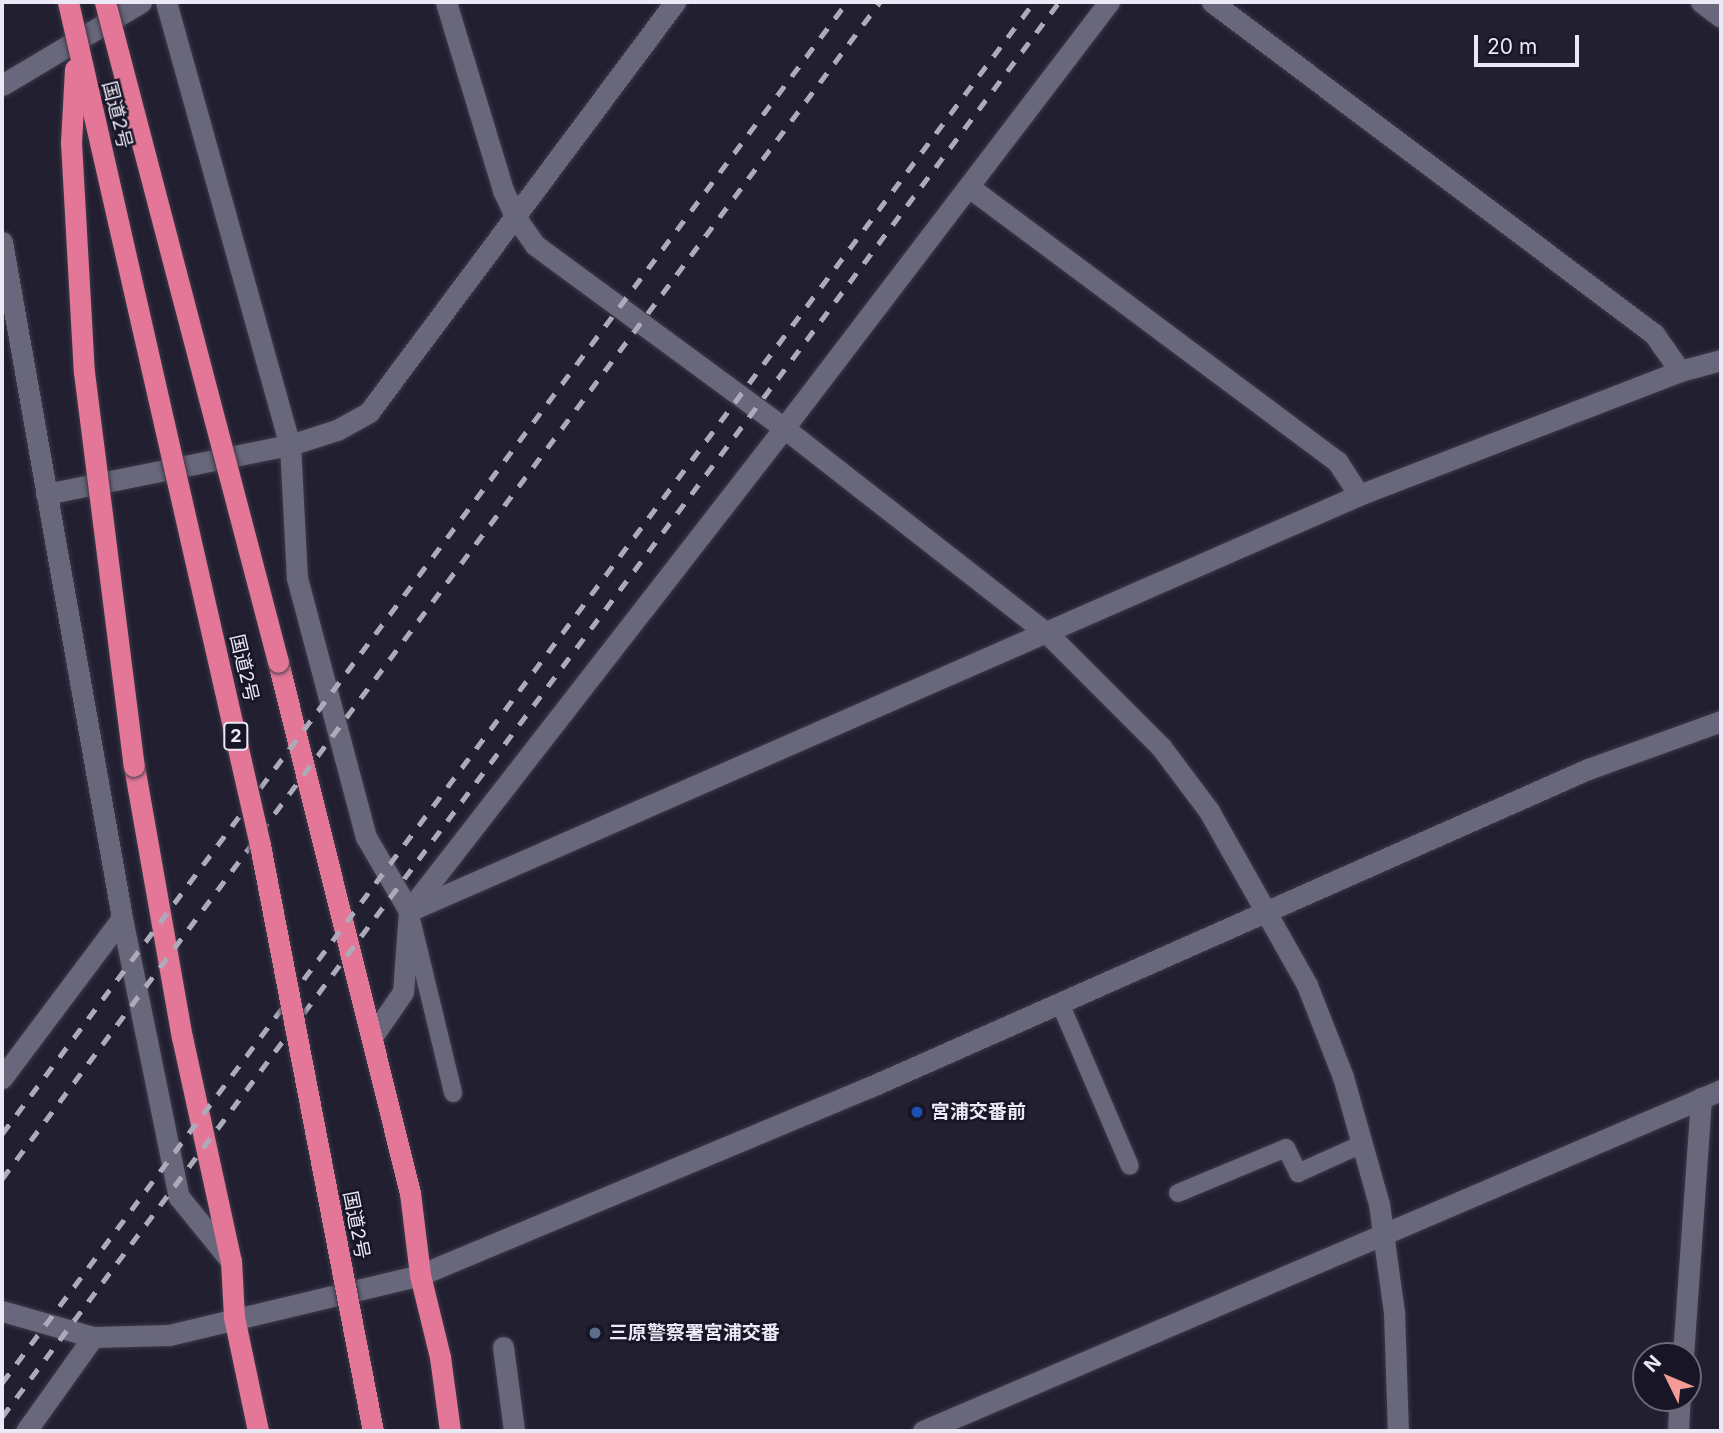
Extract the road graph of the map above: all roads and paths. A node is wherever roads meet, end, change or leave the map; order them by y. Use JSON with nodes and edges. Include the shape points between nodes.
{"nodes":[{"id":1,"x":68,"y":2,"type":"edge"},
{"id":2,"x":105,"y":2,"type":"edge"},
{"id":3,"x":141,"y":2,"type":"edge"},
{"id":4,"x":166,"y":2,"type":"edge"},
{"id":5,"x":446,"y":2,"type":"edge"},
{"id":6,"x":675,"y":2,"type":"edge"},
{"id":7,"x":1109,"y":2,"type":"edge"},
{"id":8,"x":1212,"y":2,"type":"edge"},
{"id":9,"x":1701,"y":2,"type":"edge"},
{"id":10,"x":1721,"y":17,"type":"edge"},
{"id":11,"x":77,"y":46,"type":"junction"},
{"id":12,"x":2,"y":85,"type":"edge"},
{"id":13,"x":969,"y":187,"type":"junction"},
{"id":14,"x":514,"y":216,"type":"junction"},
{"id":15,"x":2,"y":242,"type":"edge"},
{"id":16,"x":1721,"y":360,"type":"edge"},
{"id":17,"x":1680,"y":371,"type":"junction"},
{"id":18,"x":784,"y":428,"type":"junction"},
{"id":19,"x":290,"y":445,"type":"junction"},
{"id":20,"x":47,"y":494,"type":"junction"},
{"id":21,"x":1359,"y":495,"type":"junction"},
{"id":22,"x":1048,"y":634,"type":"junction"},
{"id":23,"x":1721,"y":721,"type":"edge"},
{"id":24,"x":457,"y":849,"type":"junction"},
{"id":25,"x":475,"y":882,"type":"junction"},
{"id":26,"x":1269,"y":910,"type":"junction"},
{"id":27,"x":409,"y":911,"type":"junction"},
{"id":28,"x":122,"y":918,"type":"junction"},
{"id":29,"x":1060,"y":1003,"type":"junction"},
{"id":30,"x":372,"y":1037,"type":"junction"},
{"id":31,"x":2,"y":1078,"type":"edge"},
{"id":32,"x":1721,"y":1090,"type":"edge"},
{"id":33,"x":453,"y":1093,"type":"dead end"},
{"id":34,"x":1701,"y":1098,"type":"junction"},
{"id":35,"x":1362,"y":1144,"type":"junction"},
{"id":36,"x":1130,"y":1166,"type":"dead end"},
{"id":37,"x":1178,"y":1193,"type":"dead end"},
{"id":38,"x":1384,"y":1236,"type":"junction"},
{"id":39,"x":231,"y":1261,"type":"junction"},
{"id":40,"x":420,"y":1275,"type":"junction"},
{"id":41,"x":2,"y":1311,"type":"edge"},
{"id":42,"x":234,"y":1317,"type":"junction"},
{"id":43,"x":93,"y":1337,"type":"junction"},
{"id":44,"x":1684,"y":1342,"type":"edge"},
{"id":45,"x":503,"y":1347,"type":"dead end"},
{"id":46,"x":1679,"y":1412,"type":"edge"},
{"id":47,"x":451,"y":1430,"type":"edge"},
{"id":48,"x":26,"y":1431,"type":"edge"},
{"id":49,"x":258,"y":1431,"type":"edge"},
{"id":50,"x":373,"y":1431,"type":"edge"},
{"id":51,"x":514,"y":1431,"type":"edge"},
{"id":52,"x":923,"y":1431,"type":"edge"},
{"id":53,"x":1398,"y":1431,"type":"edge"},
{"id":54,"x":1678,"y":1431,"type":"edge"}],
"edges":[{"from":1,"to":11,"type":"highway","name":"国道2号","number":"2","bridge":true},
{"from":2,"to":30,"type":"highway","bridge":true},
{"from":3,"to":12,"type":"street"},
{"from":4,"to":19,"type":"street"},
{"from":5,"to":14,"type":"street"},
{"from":6,"to":14,"type":"street"},
{"from":7,"to":13,"type":"street"},
{"from":8,"to":17,"type":"street","via":[[1654,334]]},
{"from":9,"to":10,"type":"street"},
{"from":11,"to":39,"type":"highway","bridge":true,"via":[[71,142],[84,372],[134,766],[182,1037]]},
{"from":11,"to":50,"type":"highway","name":"国道2号","number":"2","bridge":true,"via":[[260,845]]},
{"from":13,"to":18,"type":"street"},
{"from":13,"to":21,"type":"street","via":[[1336,461]]},
{"from":14,"to":18,"type":"street","via":[[536,245]]},
{"from":14,"to":19,"type":"street","via":[[369,412]]},
{"from":15,"to":20,"type":"street"},
{"from":16,"to":17,"type":"street"},
{"from":17,"to":21,"type":"street"},
{"from":18,"to":22,"type":"street"},
{"from":18,"to":24,"type":"street"},
{"from":19,"to":20,"type":"street"},
{"from":19,"to":27,"type":"street","via":[[298,578],[366,837]]},
{"from":20,"to":28,"type":"street"},
{"from":21,"to":22,"type":"street"},
{"from":22,"to":25,"type":"street"},
{"from":22,"to":26,"type":"street","via":[[1161,747],[1209,811]]},
{"from":23,"to":26,"type":"street","via":[[1588,769]]},
{"from":24,"to":25,"type":"street"},
{"from":24,"to":27,"type":"street"},
{"from":25,"to":27,"type":"street"},
{"from":26,"to":29,"type":"street"},
{"from":26,"to":35,"type":"street","via":[[1307,985],[1343,1077]]},
{"from":27,"to":30,"type":"street","via":[[403,992]]},
{"from":27,"to":33,"type":"lane"},
{"from":28,"to":31,"type":"street"},
{"from":28,"to":39,"type":"street","via":[[179,1197]]},
{"from":29,"to":36,"type":"lane"},
{"from":29,"to":40,"type":"street"},
{"from":30,"to":40,"type":"highway","via":[[410,1194]]},
{"from":32,"to":34,"type":"street"},
{"from":34,"to":38,"type":"street"},
{"from":34,"to":44,"type":"street"},
{"from":35,"to":37,"type":"lane","via":[[1298,1173],[1286,1148]]},
{"from":35,"to":38,"type":"street"},
{"from":38,"to":52,"type":"street"},
{"from":38,"to":53,"type":"street","via":[[1394,1312]]},
{"from":39,"to":42,"type":"highway"},
{"from":40,"to":42,"type":"street"},
{"from":40,"to":47,"type":"highway","via":[[440,1357]]},
{"from":41,"to":43,"type":"street"},
{"from":42,"to":43,"type":"street","via":[[169,1335]]},
{"from":42,"to":49,"type":"highway"},
{"from":43,"to":48,"type":"street"},
{"from":45,"to":51,"type":"street"},
{"from":46,"to":54,"type":"street"}]}
